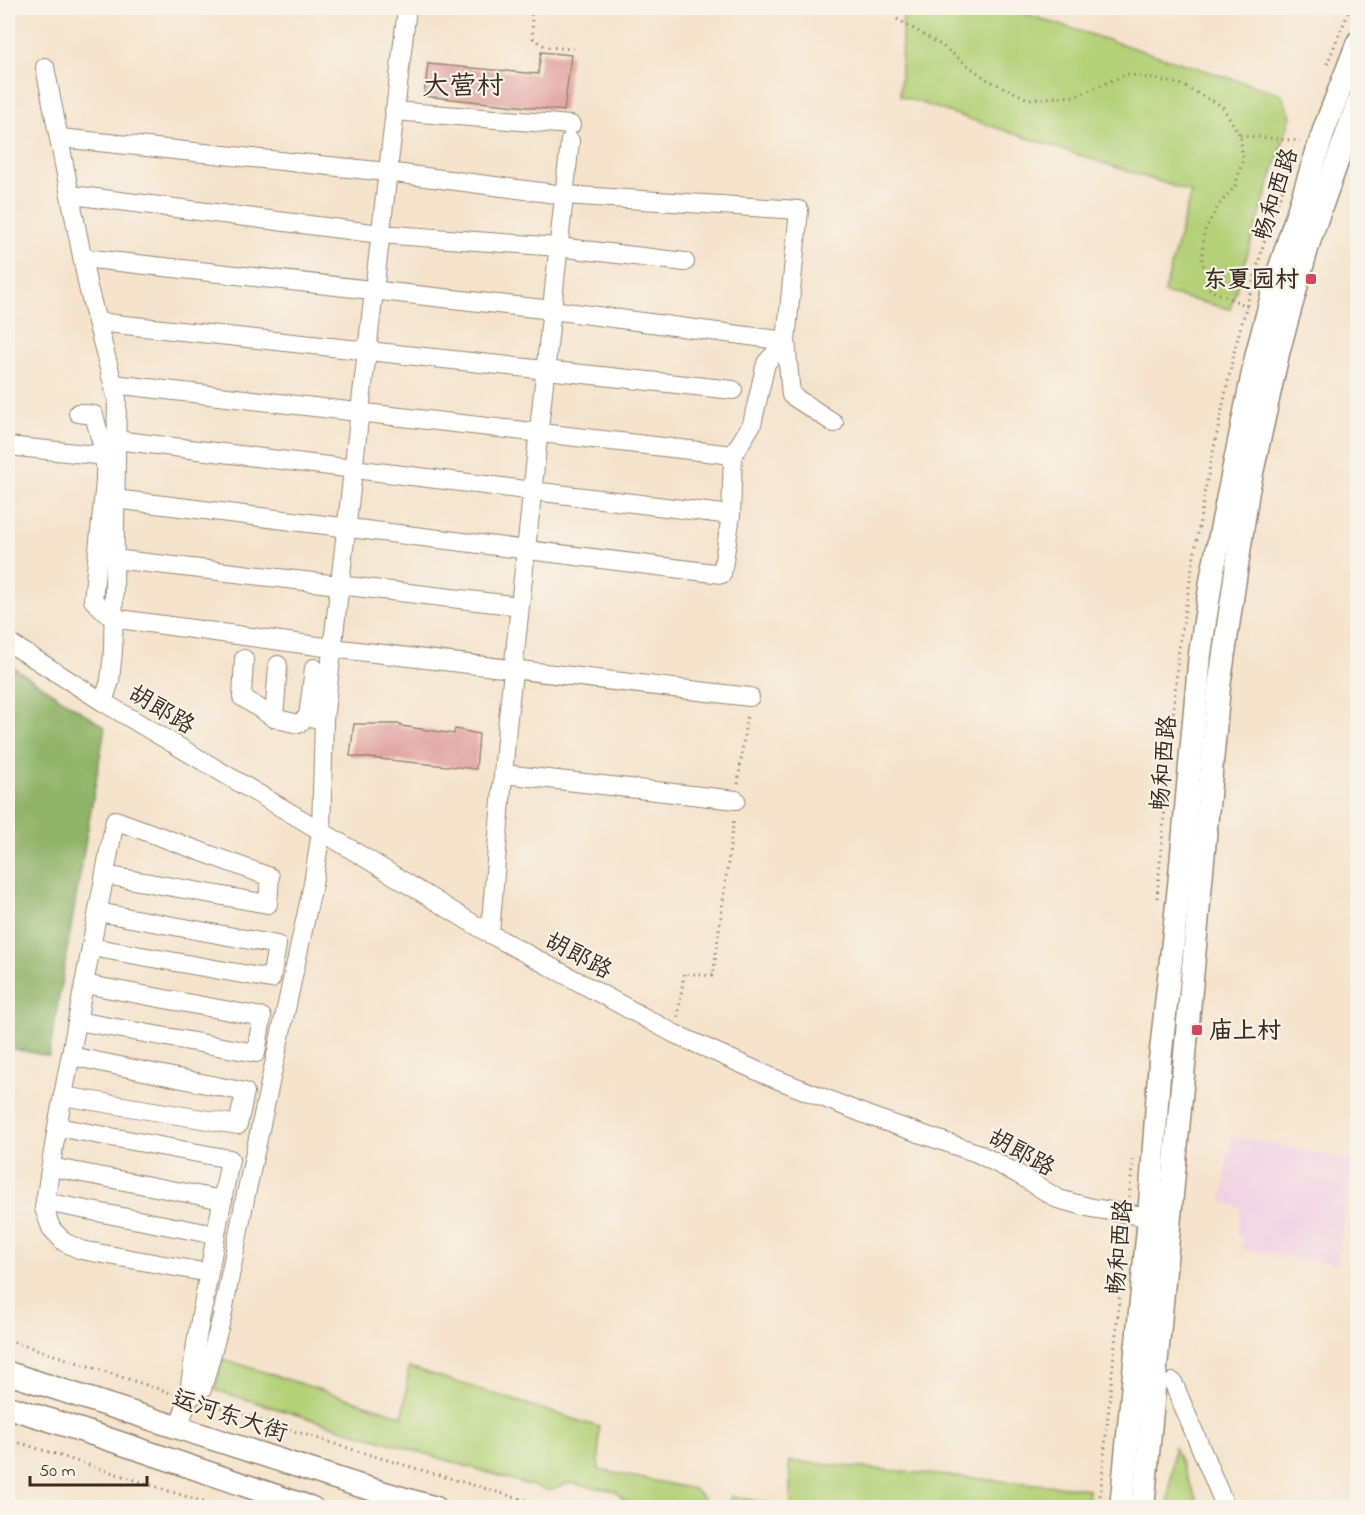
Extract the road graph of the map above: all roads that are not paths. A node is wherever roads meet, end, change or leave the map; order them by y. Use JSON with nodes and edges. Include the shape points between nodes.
{"nodes":[{"id":1,"x":407,"y":8,"type":"edge"},
{"id":2,"x":1358,"y":42,"type":"edge"},
{"id":3,"x":45,"y":67,"type":"dead end"},
{"id":4,"x":1350,"y":82,"type":"edge"},
{"id":5,"x":1358,"y":103,"type":"edge"},
{"id":6,"x":394,"y":111,"type":"junction"},
{"id":7,"x":60,"y":138,"type":"junction"},
{"id":8,"x":387,"y":172,"type":"junction"},
{"id":9,"x":72,"y":195,"type":"junction"},
{"id":10,"x":564,"y":195,"type":"junction"},
{"id":11,"x":380,"y":234,"type":"junction"},
{"id":12,"x":558,"y":247,"type":"junction"},
{"id":13,"x":83,"y":258,"type":"junction"},
{"id":14,"x":685,"y":262,"type":"dead end"},
{"id":15,"x":373,"y":289,"type":"junction"},
{"id":16,"x":552,"y":310,"type":"junction"},
{"id":17,"x":97,"y":322,"type":"junction"},
{"id":18,"x":786,"y":341,"type":"junction"},
{"id":19,"x":366,"y":351,"type":"junction"},
{"id":20,"x":545,"y":370,"type":"junction"},
{"id":21,"x":113,"y":384,"type":"junction"},
{"id":22,"x":733,"y":390,"type":"dead end"},
{"id":23,"x":359,"y":412,"type":"junction"},
{"id":24,"x":78,"y":413,"type":"dead end"},
{"id":25,"x":834,"y":423,"type":"dead end"},
{"id":26,"x":539,"y":433,"type":"junction"},
{"id":27,"x":116,"y":440,"type":"junction"},
{"id":28,"x":8,"y":446,"type":"edge"},
{"id":29,"x":733,"y":455,"type":"junction"},
{"id":30,"x":105,"y":456,"type":"junction"},
{"id":31,"x":352,"y":468,"type":"junction"},
{"id":32,"x":532,"y":490,"type":"junction"},
{"id":33,"x":116,"y":499,"type":"junction"},
{"id":34,"x":731,"y":514,"type":"junction"},
{"id":35,"x":346,"y":527,"type":"junction"},
{"id":36,"x":526,"y":549,"type":"junction"},
{"id":37,"x":114,"y":559,"type":"junction"},
{"id":38,"x":339,"y":585,"type":"junction"},
{"id":39,"x":520,"y":606,"type":"junction"},
{"id":40,"x":112,"y":618,"type":"junction"},
{"id":41,"x":8,"y":642,"type":"edge"},
{"id":42,"x":332,"y":648,"type":"junction"},
{"id":43,"x":244,"y":659,"type":"dead end"},
{"id":44,"x":278,"y":665,"type":"dead end"},
{"id":45,"x":314,"y":668,"type":"dead end"},
{"id":46,"x":514,"y":669,"type":"junction"},
{"id":47,"x":750,"y":697,"type":"road end"},
{"id":48,"x":104,"y":702,"type":"junction"},
{"id":49,"x":274,"y":718,"type":"junction"},
{"id":50,"x":316,"y":718,"type":"junction"},
{"id":51,"x":504,"y":774,"type":"junction"},
{"id":52,"x":736,"y":800,"type":"road end"},
{"id":53,"x":321,"y":831,"type":"junction"},
{"id":54,"x":105,"y":875,"type":"junction"},
{"id":55,"x":98,"y":912,"type":"junction"},
{"id":56,"x":490,"y":934,"type":"junction"},
{"id":57,"x":91,"y":947,"type":"junction"},
{"id":58,"x":84,"y":984,"type":"junction"},
{"id":59,"x":77,"y":1021,"type":"junction"},
{"id":60,"x":71,"y":1056,"type":"junction"},
{"id":61,"x":63,"y":1096,"type":"junction"},
{"id":62,"x":57,"y":1126,"type":"junction"},
{"id":63,"x":51,"y":1167,"type":"junction"},
{"id":64,"x":223,"y":1200,"type":"junction"},
{"id":65,"x":45,"y":1202,"type":"junction"},
{"id":66,"x":1159,"y":1219,"type":"junction"},
{"id":67,"x":216,"y":1235,"type":"junction"},
{"id":68,"x":209,"y":1274,"type":"junction"},
{"id":69,"x":8,"y":1373,"type":"edge"},
{"id":70,"x":1173,"y":1382,"type":"dead end"},
{"id":71,"x":188,"y":1399,"type":"junction"},
{"id":72,"x":8,"y":1407,"type":"edge"},
{"id":73,"x":179,"y":1426,"type":"junction"},
{"id":74,"x":312,"y":1508,"type":"edge"},
{"id":75,"x":436,"y":1508,"type":"edge"},
{"id":76,"x":1120,"y":1508,"type":"edge"},
{"id":77,"x":1143,"y":1508,"type":"edge"},
{"id":78,"x":1226,"y":1508,"type":"edge"}],
"edges":[{"from":1,"to":6,"type":"street"},
{"from":2,"to":4,"type":"main road","name":"畅和西路"},
{"from":3,"to":7,"type":"street"},
{"from":4,"to":66,"type":"main road","name":"畅和西路","via":[[1324,127],[1277,277],[1257,353],[1212,575],[1200,654],[1160,1060]]},
{"from":5,"to":66,"type":"main road","name":"畅和西路","via":[[1310,238],[1279,350],[1248,491],[1219,687]]},
{"from":6,"to":8,"type":"street"},
{"from":6,"to":10,"type":"street","via":[[570,133]]},
{"from":7,"to":8,"type":"street"},
{"from":7,"to":9,"type":"street"},
{"from":8,"to":10,"type":"street"},
{"from":8,"to":11,"type":"street"},
{"from":9,"to":11,"type":"street"},
{"from":9,"to":13,"type":"street"},
{"from":10,"to":12,"type":"street"},
{"from":10,"to":18,"type":"street","via":[[799,210]]},
{"from":11,"to":12,"type":"street"},
{"from":11,"to":15,"type":"street"},
{"from":12,"to":14,"type":"street"},
{"from":12,"to":16,"type":"street"},
{"from":13,"to":15,"type":"street"},
{"from":13,"to":17,"type":"street"},
{"from":15,"to":16,"type":"street"},
{"from":15,"to":19,"type":"street"},
{"from":16,"to":18,"type":"street"},
{"from":16,"to":20,"type":"street"},
{"from":17,"to":19,"type":"street"},
{"from":17,"to":21,"type":"street"},
{"from":18,"to":25,"type":"street","via":[[790,395]]},
{"from":18,"to":29,"type":"street","via":[[766,363],[752,424]]},
{"from":19,"to":20,"type":"street"},
{"from":19,"to":23,"type":"street"},
{"from":20,"to":22,"type":"street"},
{"from":20,"to":26,"type":"street"},
{"from":21,"to":23,"type":"street"},
{"from":21,"to":27,"type":"street","via":[[117,399]]},
{"from":23,"to":26,"type":"street"},
{"from":23,"to":31,"type":"street"},
{"from":24,"to":30,"type":"street","via":[[94,415]]},
{"from":26,"to":29,"type":"street"},
{"from":26,"to":32,"type":"street"},
{"from":27,"to":31,"type":"street"},
{"from":27,"to":33,"type":"street"},
{"from":28,"to":30,"type":"street"},
{"from":29,"to":34,"type":"street"},
{"from":30,"to":40,"type":"street","via":[[93,600]]},
{"from":31,"to":32,"type":"street"},
{"from":31,"to":35,"type":"street"},
{"from":32,"to":34,"type":"street"},
{"from":32,"to":36,"type":"street"},
{"from":33,"to":35,"type":"street"},
{"from":33,"to":37,"type":"street"},
{"from":34,"to":36,"type":"street","via":[[722,574]]},
{"from":35,"to":36,"type":"street"},
{"from":35,"to":38,"type":"street"},
{"from":36,"to":39,"type":"street"},
{"from":37,"to":38,"type":"street"},
{"from":37,"to":40,"type":"street"},
{"from":38,"to":39,"type":"street"},
{"from":38,"to":42,"type":"street"},
{"from":39,"to":46,"type":"street"},
{"from":40,"to":42,"type":"street"},
{"from":40,"to":48,"type":"street","via":[[113,651]]},
{"from":41,"to":48,"type":"street","name":"胡郎路"},
{"from":42,"to":46,"type":"street"},
{"from":42,"to":50,"type":"street"},
{"from":43,"to":49,"type":"street","via":[[242,697]]},
{"from":44,"to":49,"type":"street"},
{"from":45,"to":50,"type":"street"},
{"from":46,"to":47,"type":"street"},
{"from":46,"to":51,"type":"street"},
{"from":48,"to":53,"type":"street","name":"胡郎路"},
{"from":49,"to":50,"type":"street","via":[[298,724]]},
{"from":50,"to":53,"type":"street"},
{"from":51,"to":52,"type":"street"},
{"from":51,"to":56,"type":"street"},
{"from":53,"to":56,"type":"street","name":"胡郎路"},
{"from":53,"to":71,"type":"street","via":[[222,1317],[202,1389]]},
{"from":54,"to":54,"type":"street","via":[[115,820],[270,877],[268,904]]},
{"from":54,"to":55,"type":"street"},
{"from":55,"to":57,"type":"street"},
{"from":55,"to":57,"type":"street","via":[[277,945],[271,979]]},
{"from":56,"to":66,"type":"street","name":"胡郎路","via":[[675,1034],[771,1077],[977,1153],[1058,1199]]},
{"from":57,"to":58,"type":"street"},
{"from":58,"to":59,"type":"street"},
{"from":58,"to":59,"type":"street","via":[[262,1017],[256,1053]]},
{"from":59,"to":60,"type":"street"},
{"from":60,"to":61,"type":"street"},
{"from":60,"to":61,"type":"street","via":[[245,1092],[238,1125]]},
{"from":61,"to":62,"type":"street"},
{"from":62,"to":63,"type":"street"},
{"from":62,"to":64,"type":"street","via":[[230,1159]]},
{"from":63,"to":64,"type":"street"},
{"from":63,"to":65,"type":"street"},
{"from":64,"to":67,"type":"street"},
{"from":65,"to":67,"type":"street"},
{"from":65,"to":68,"type":"street","via":[[51,1228],[63,1242],[81,1250]]},
{"from":66,"to":76,"type":"main road","name":"畅和西路"},
{"from":66,"to":77,"type":"main road","name":"畅和西路"},
{"from":67,"to":68,"type":"street"},
{"from":68,"to":71,"type":"street"},
{"from":69,"to":73,"type":"main road","name":"运河东大街"},
{"from":70,"to":78,"type":"street"},
{"from":71,"to":73,"type":"street"},
{"from":72,"to":74,"type":"main road"},
{"from":73,"to":75,"type":"main road","name":"运河东大街"}]}
